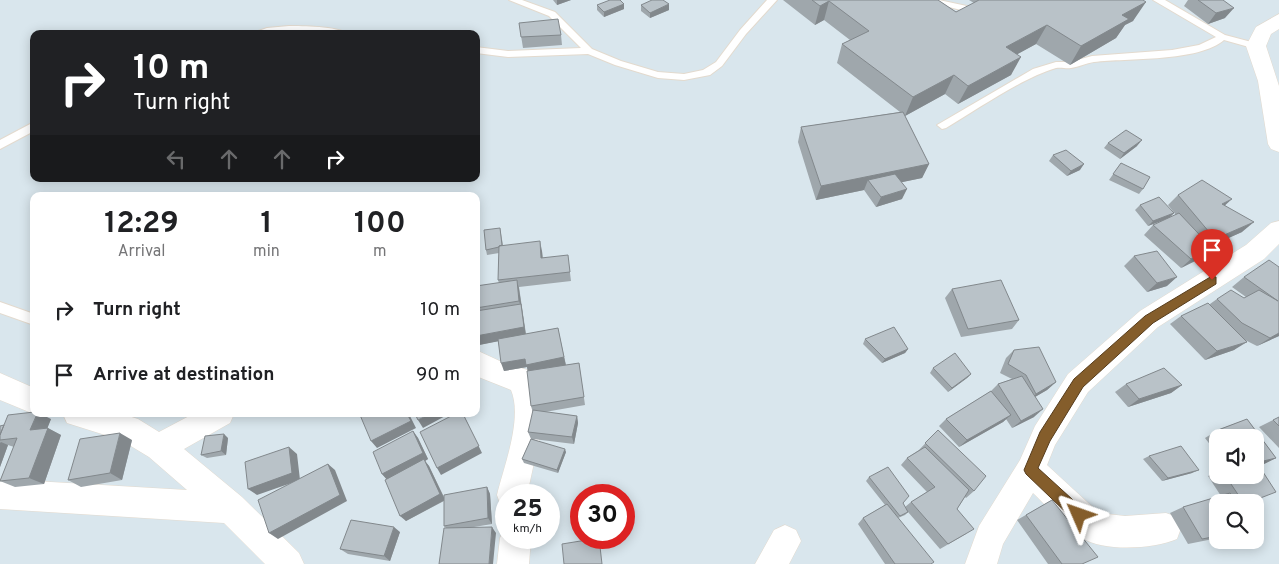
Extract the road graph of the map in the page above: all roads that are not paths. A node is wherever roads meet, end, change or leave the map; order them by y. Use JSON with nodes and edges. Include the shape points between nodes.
{"nodes":[{"id":1,"x":514,"y":0,"type":"edge"},
{"id":2,"x":772,"y":0,"type":"edge"},
{"id":3,"x":926,"y":0,"type":"edge"},
{"id":4,"x":1158,"y":0,"type":"edge"},
{"id":5,"x":973,"y":10,"type":"edge"},
{"id":6,"x":1279,"y":20,"type":"edge"},
{"id":7,"x":269,"y":30,"type":"edge"},
{"id":8,"x":318,"y":30,"type":"edge"},
{"id":9,"x":1222,"y":37,"type":"junction"},
{"id":10,"x":1256,"y":46,"type":"junction"},
{"id":11,"x":480,"y":50,"type":"edge"},
{"id":12,"x":590,"y":52,"type":"junction"},
{"id":13,"x":1273,"y":83,"type":"edge"},
{"id":14,"x":942,"y":125,"type":"dead end"},
{"id":15,"x":30,"y":128,"type":"edge"},
{"id":16,"x":1279,"y":144,"type":"edge"},
{"id":17,"x":0,"y":145,"type":"edge"},
{"id":18,"x":1279,"y":230,"type":"edge"},
{"id":19,"x":0,"y":307,"type":"edge"},
{"id":20,"x":30,"y":318,"type":"edge"},
{"id":21,"x":480,"y":364,"type":"edge"},
{"id":22,"x":0,"y":386,"type":"edge"},
{"id":23,"x":30,"y":400,"type":"edge"},
{"id":24,"x":97,"y":417,"type":"edge"},
{"id":25,"x":215,"y":417,"type":"edge"},
{"id":26,"x":124,"y":421,"type":"edge"},
{"id":27,"x":159,"y":448,"type":"junction"},
{"id":28,"x":1030,"y":470,"type":"junction"},
{"id":29,"x":515,"y":484,"type":"edge"},
{"id":30,"x":0,"y":494,"type":"edge"},
{"id":31,"x":231,"y":508,"type":"junction"},
{"id":32,"x":1166,"y":528,"type":"dead end"},
{"id":33,"x":515,"y":549,"type":"edge"},
{"id":34,"x":288,"y":564,"type":"edge"},
{"id":35,"x":513,"y":564,"type":"edge"},
{"id":36,"x":981,"y":564,"type":"edge"}],
"edges":[{"from":1,"to":12,"type":"lane","via":[[552,14]]},
{"from":2,"to":12,"type":"lane","via":[[718,64],[706,73],[684,77],[658,75]]},
{"from":3,"to":5,"type":"lane"},
{"from":4,"to":9,"type":"lane"},
{"from":6,"to":10,"type":"street","via":[[1263,31]]},
{"from":7,"to":8,"type":"lane","via":[[300,27]]},
{"from":9,"to":10,"type":"lane"},
{"from":9,"to":14,"type":"lane","via":[[1201,48],[1172,53],[1059,64],[1037,71]]},
{"from":10,"to":13,"type":"street"},
{"from":11,"to":12,"type":"lane","via":[[508,54]]},
{"from":13,"to":16,"type":"street"},
{"from":15,"to":17,"type":"lane"},
{"from":18,"to":28,"type":"street","via":[[1255,252],[1149,319],[1078,383],[1045,436]]},
{"from":19,"to":20,"type":"lane"},
{"from":21,"to":29,"type":"street","via":[[521,380],[530,401],[528,426]]},
{"from":22,"to":23,"type":"street"},
{"from":24,"to":26,"type":"street"},
{"from":25,"to":27,"type":"street"},
{"from":26,"to":27,"type":"street"},
{"from":27,"to":31,"type":"street"},
{"from":28,"to":32,"type":"street","via":[[1092,527],[1125,532]]},
{"from":28,"to":36,"type":"street","via":[[990,537]]},
{"from":30,"to":31,"type":"street"},
{"from":31,"to":34,"type":"street"},
{"from":33,"to":35,"type":"street"}]}
